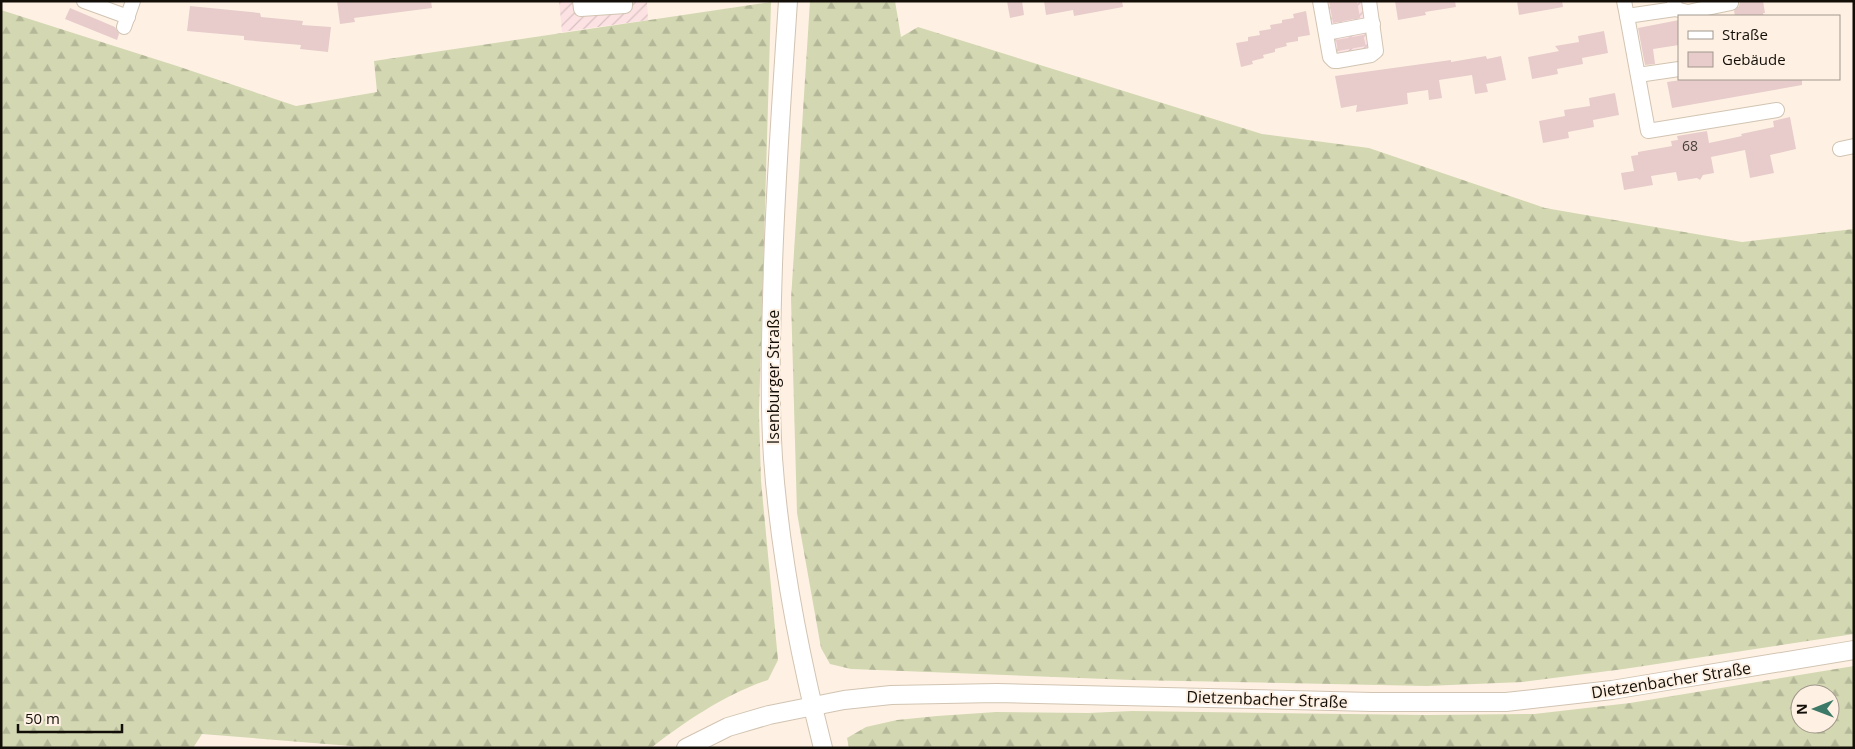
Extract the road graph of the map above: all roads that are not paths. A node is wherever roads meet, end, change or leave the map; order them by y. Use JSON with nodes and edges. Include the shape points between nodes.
{"nodes":[{"id":1,"x":84,"y":1,"type":"edge"},
{"id":2,"x":132,"y":1,"type":"edge"},
{"id":3,"x":580,"y":1,"type":"edge"},
{"id":4,"x":625,"y":1,"type":"edge"},
{"id":5,"x":788,"y":1,"type":"edge"},
{"id":6,"x":1320,"y":1,"type":"edge"},
{"id":7,"x":1369,"y":1,"type":"edge"},
{"id":8,"x":1624,"y":1,"type":"edge"},
{"id":9,"x":1731,"y":3,"type":"dead end"},
{"id":10,"x":1675,"y":5,"type":"edge"},
{"id":11,"x":1627,"y":16,"type":"junction"},
{"id":12,"x":1373,"y":24,"type":"junction"},
{"id":13,"x":1326,"y":33,"type":"junction"},
{"id":14,"x":1678,"y":69,"type":"edge"},
{"id":15,"x":1638,"y":76,"type":"junction"},
{"id":16,"x":1778,"y":110,"type":"dead end"},
{"id":17,"x":1854,"y":146,"type":"edge"},
{"id":18,"x":1840,"y":149,"type":"dead end"},
{"id":19,"x":1854,"y":650,"type":"edge"},
{"id":20,"x":812,"y":706,"type":"junction"},
{"id":21,"x":686,"y":748,"type":"edge"},
{"id":22,"x":823,"y":748,"type":"edge"}],
"edges":[{"from":1,"to":2,"type":"street","via":[[126,22]]},
{"from":3,"to":4,"type":"street","via":[[581,9],[625,6]]},
{"from":5,"to":20,"type":"main road","name":"Isenburger Straße","via":[[777,155],[772,420],[783,549]]},
{"from":6,"to":13,"type":"street"},
{"from":7,"to":12,"type":"street"},
{"from":8,"to":11,"type":"street"},
{"from":9,"to":10,"type":"street","via":[[1688,12]]},
{"from":10,"to":11,"type":"street"},
{"from":11,"to":15,"type":"street"},
{"from":12,"to":13,"type":"street"},
{"from":12,"to":13,"type":"street","via":[[1377,47],[1371,55],[1334,61],[1330,57]]},
{"from":14,"to":15,"type":"street"},
{"from":15,"to":16,"type":"street","via":[[1648,131]]},
{"from":17,"to":18,"type":"street"},
{"from":19,"to":20,"type":"main road","name":"Dietzenbacher Straße","via":[[1612,690],[1506,702],[955,693],[844,700]]},
{"from":20,"to":21,"type":"main road","name":"Dietzenbacher Straße","via":[[728,727]]},
{"from":20,"to":22,"type":"main road","name":"Isenburger Straße"}]}
